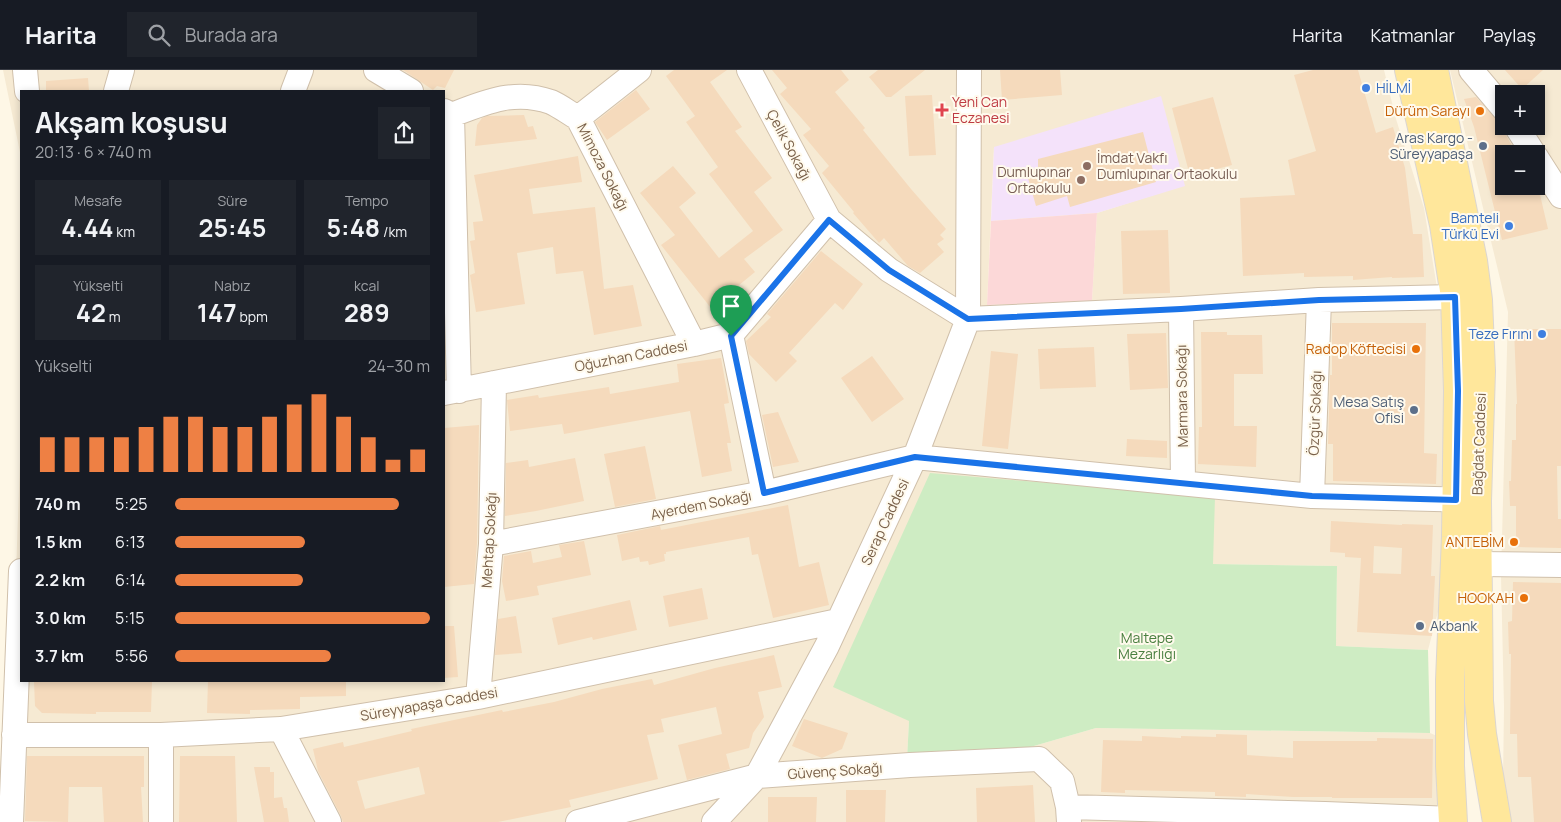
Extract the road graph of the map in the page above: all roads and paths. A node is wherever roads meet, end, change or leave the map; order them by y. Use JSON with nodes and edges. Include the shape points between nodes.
{"nodes":[{"id":1,"x":25,"y":70,"type":"edge"},
{"id":2,"x":122,"y":70,"type":"edge"},
{"id":3,"x":301,"y":70,"type":"edge"},
{"id":4,"x":376,"y":70,"type":"edge"},
{"id":5,"x":640,"y":70,"type":"edge"},
{"id":6,"x":749,"y":70,"type":"edge"},
{"id":7,"x":969,"y":70,"type":"edge"},
{"id":8,"x":1410,"y":70,"type":"edge"},
{"id":9,"x":1434,"y":70,"type":"edge"},
{"id":10,"x":1471,"y":70,"type":"edge"},
{"id":11,"x":27,"y":90,"type":"edge"},
{"id":12,"x":116,"y":90,"type":"edge"},
{"id":13,"x":292,"y":90,"type":"edge"},
{"id":14,"x":409,"y":90,"type":"edge"},
{"id":15,"x":1495,"y":98,"type":"edge"},
{"id":16,"x":448,"y":113,"type":"edge"},
{"id":17,"x":578,"y":118,"type":"junction"},
{"id":18,"x":1545,"y":171,"type":"edge"},
{"id":19,"x":1561,"y":196,"type":"edge"},
{"id":20,"x":829,"y":220,"type":"junction"},
{"id":21,"x":1455,"y":297,"type":"junction"},
{"id":22,"x":1319,"y":300,"type":"junction"},
{"id":23,"x":1181,"y":309,"type":"junction"},
{"id":24,"x":968,"y":319,"type":"junction"},
{"id":25,"x":731,"y":336,"type":"junction"},
{"id":26,"x":694,"y":344,"type":"junction"},
{"id":27,"x":494,"y":383,"type":"junction"},
{"id":28,"x":452,"y":392,"type":"edge"},
{"id":29,"x":915,"y":457,"type":"junction"},
{"id":30,"x":1183,"y":483,"type":"junction"},
{"id":31,"x":764,"y":493,"type":"junction"},
{"id":32,"x":1312,"y":496,"type":"junction"},
{"id":33,"x":1467,"y":500,"type":"junction"},
{"id":34,"x":491,"y":544,"type":"junction"},
{"id":35,"x":1477,"y":564,"type":"junction"},
{"id":36,"x":1561,"y":565,"type":"edge"},
{"id":37,"x":20,"y":594,"type":"edge"},
{"id":38,"x":838,"y":620,"type":"junction"},
{"id":39,"x":478,"y":697,"type":"junction"},
{"id":40,"x":281,"y":729,"type":"junction"},
{"id":41,"x":14,"y":735,"type":"junction"},
{"id":42,"x":161,"y":735,"type":"junction"},
{"id":43,"x":757,"y":776,"type":"junction"},
{"id":44,"x":1068,"y":815,"type":"edge"},
{"id":45,"x":1461,"y":821,"type":"edge"},
{"id":46,"x":11,"y":822,"type":"edge"},
{"id":47,"x":161,"y":822,"type":"edge"},
{"id":48,"x":329,"y":822,"type":"edge"},
{"id":49,"x":578,"y":822,"type":"edge"},
{"id":50,"x":714,"y":822,"type":"edge"},
{"id":51,"x":1497,"y":822,"type":"edge"}],
"edges":[{"from":1,"to":11,"type":"street"},
{"from":2,"to":12,"type":"street"},
{"from":3,"to":13,"type":"street"},
{"from":4,"to":14,"type":"street"},
{"from":5,"to":17,"type":"street"},
{"from":6,"to":20,"type":"street","name":"Çelik Sokağı"},
{"from":7,"to":24,"type":"street","name":"Serap Caddesi"},
{"from":8,"to":21,"type":"main road","name":"Bağdat Caddesi","via":[[1444,225]]},
{"from":9,"to":33,"type":"main road","name":"Bağdat Caddesi","via":[[1468,232],[1478,300],[1481,371]]},
{"from":10,"to":15,"type":"street"},
{"from":16,"to":17,"type":"street","name":"Mimoza Sokağı","via":[[489,100],[525,96],[552,103]]},
{"from":16,"to":28,"type":"street"},
{"from":17,"to":26,"type":"street","name":"Mimoza Sokağı"},
{"from":18,"to":19,"type":"street"},
{"from":20,"to":24,"type":"street","via":[[889,270]]},
{"from":20,"to":25,"type":"street"},
{"from":21,"to":22,"type":"street"},
{"from":21,"to":33,"type":"main road","name":"Bağdat Caddesi","via":[[1458,391]]},
{"from":22,"to":23,"type":"street"},
{"from":22,"to":32,"type":"street","name":"Özgür Sokağı"},
{"from":23,"to":24,"type":"street"},
{"from":23,"to":30,"type":"street","name":"Marmara Sokağı"},
{"from":24,"to":29,"type":"street","name":"Serap Caddesi"},
{"from":25,"to":26,"type":"street","name":"Oğuzhan Caddesi"},
{"from":25,"to":31,"type":"street"},
{"from":26,"to":27,"type":"street","name":"Oğuzhan Caddesi"},
{"from":27,"to":28,"type":"street","name":"Oğuzhan Caddesi"},
{"from":27,"to":34,"type":"street","name":"Mehtap Sokağı"},
{"from":29,"to":30,"type":"street","name":"Ayerdem Sokağı"},
{"from":29,"to":31,"type":"street","name":"Ayerdem Sokağı"},
{"from":29,"to":38,"type":"street","name":"Serap Caddesi"},
{"from":30,"to":32,"type":"street","name":"Ayerdem Sokağı"},
{"from":31,"to":34,"type":"street","name":"Ayerdem Sokağı"},
{"from":32,"to":33,"type":"street","name":"Ayerdem Sokağı"},
{"from":33,"to":35,"type":"main road","name":"Bağdat Caddesi"},
{"from":33,"to":45,"type":"main road","name":"Bağdat Caddesi","via":[[1450,680],[1450,766]]},
{"from":34,"to":39,"type":"street","name":"Mehtap Sokağı"},
{"from":35,"to":36,"type":"street"},
{"from":35,"to":51,"type":"main road","name":"Bağdat Caddesi","via":[[1479,701]]},
{"from":37,"to":41,"type":"street"},
{"from":38,"to":39,"type":"street","name":"Süreyyapaşa Caddesi"},
{"from":38,"to":43,"type":"street","name":"Serap Caddesi"},
{"from":39,"to":40,"type":"street","name":"Süreyyapaşa Caddesi"},
{"from":40,"to":42,"type":"street","name":"Süreyyapaşa Caddesi"},
{"from":40,"to":48,"type":"street"},
{"from":41,"to":42,"type":"street","name":"Süreyyapaşa Caddesi"},
{"from":41,"to":46,"type":"street"},
{"from":42,"to":47,"type":"street"},
{"from":43,"to":44,"type":"street","name":"Güvenç Sokağı","via":[[1039,759],[1062,782]]},
{"from":43,"to":49,"type":"street","name":"Güvenç Sokağı"},
{"from":43,"to":50,"type":"street","name":"Serap Caddesi"},
{"from":44,"to":45,"type":"street","via":[[1325,814]]}]}
